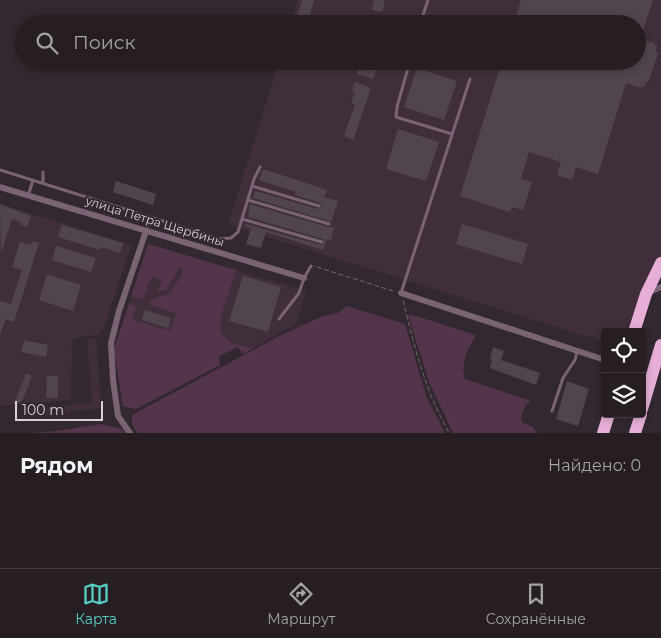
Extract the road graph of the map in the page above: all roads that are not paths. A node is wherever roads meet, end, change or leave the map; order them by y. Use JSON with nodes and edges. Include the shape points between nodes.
{"nodes":[{"id":1,"x":428,"y":0,"type":"edge"},
{"id":2,"x":423,"y":15,"type":"edge"},
{"id":3,"x":407,"y":70,"type":"edge"},
{"id":4,"x":470,"y":79,"type":"dead end"},
{"id":5,"x":452,"y":134,"type":"junction"},
{"id":6,"x":260,"y":167,"type":"dead end"},
{"id":7,"x":0,"y":170,"type":"edge"},
{"id":8,"x":43,"y":172,"type":"dead end"},
{"id":9,"x":33,"y":180,"type":"junction"},
{"id":10,"x":43,"y":183,"type":"junction"},
{"id":11,"x":252,"y":186,"type":"junction"},
{"id":12,"x":0,"y":187,"type":"edge"},
{"id":13,"x":28,"y":196,"type":"junction"},
{"id":14,"x":248,"y":200,"type":"junction"},
{"id":15,"x":319,"y":206,"type":"dead end"},
{"id":16,"x":150,"y":217,"type":"junction"},
{"id":17,"x":242,"y":219,"type":"junction"},
{"id":18,"x":329,"y":224,"type":"dead end"},
{"id":19,"x":146,"y":231,"type":"junction"},
{"id":20,"x":322,"y":242,"type":"dead end"},
{"id":21,"x":661,"y":263,"type":"edge"},
{"id":22,"x":311,"y":266,"type":"road end"},
{"id":23,"x":304,"y":278,"type":"junction"},
{"id":24,"x":661,"y":287,"type":"edge"},
{"id":25,"x":401,"y":293,"type":"joint"},
{"id":26,"x":646,"y":294,"type":"junction"},
{"id":27,"x":279,"y":319,"type":"dead end"},
{"id":28,"x":635,"y":328,"type":"edge"},
{"id":29,"x":661,"y":345,"type":"edge"},
{"id":30,"x":578,"y":352,"type":"junction"},
{"id":31,"x":601,"y":359,"type":"edge"},
{"id":32,"x":646,"y":396,"type":"edge"},
{"id":33,"x":552,"y":411,"type":"dead end"},
{"id":34,"x":608,"y":418,"type":"edge"},
{"id":35,"x":640,"y":418,"type":"edge"},
{"id":36,"x":130,"y":433,"type":"edge"},
{"id":37,"x":603,"y":433,"type":"edge"},
{"id":38,"x":635,"y":433,"type":"edge"}],
"edges":[{"from":1,"to":2,"type":"lane"},
{"from":3,"to":5,"type":"lane","via":[[396,117]]},
{"from":4,"to":5,"type":"lane"},
{"from":5,"to":25,"type":"lane"},
{"from":6,"to":11,"type":"lane"},
{"from":7,"to":9,"type":"lane"},
{"from":8,"to":10,"type":"lane"},
{"from":9,"to":10,"type":"lane"},
{"from":9,"to":13,"type":"lane"},
{"from":10,"to":16,"type":"lane"},
{"from":11,"to":14,"type":"lane"},
{"from":11,"to":15,"type":"lane"},
{"from":12,"to":13,"type":"street","name":"улица Петра Щербины"},
{"from":13,"to":19,"type":"street","name":"улица Петра Щербины"},
{"from":14,"to":17,"type":"lane"},
{"from":14,"to":18,"type":"lane"},
{"from":16,"to":17,"type":"lane","via":[[220,239],[231,238],[238,232]]},
{"from":16,"to":19,"type":"lane"},
{"from":17,"to":20,"type":"lane"},
{"from":19,"to":23,"type":"street","name":"улица Петра Щербины"},
{"from":19,"to":36,"type":"street","via":[[111,343],[118,416]]},
{"from":21,"to":26,"type":"highway"},
{"from":22,"to":23,"type":"lane"},
{"from":23,"to":27,"type":"lane","via":[[299,293]]},
{"from":24,"to":26,"type":"street"},
{"from":25,"to":30,"type":"street"},
{"from":26,"to":28,"type":"highway"},
{"from":29,"to":32,"type":"highway"},
{"from":30,"to":31,"type":"street"},
{"from":30,"to":33,"type":"lane","via":[[563,378]]},
{"from":34,"to":37,"type":"highway"},
{"from":35,"to":38,"type":"highway"}]}
